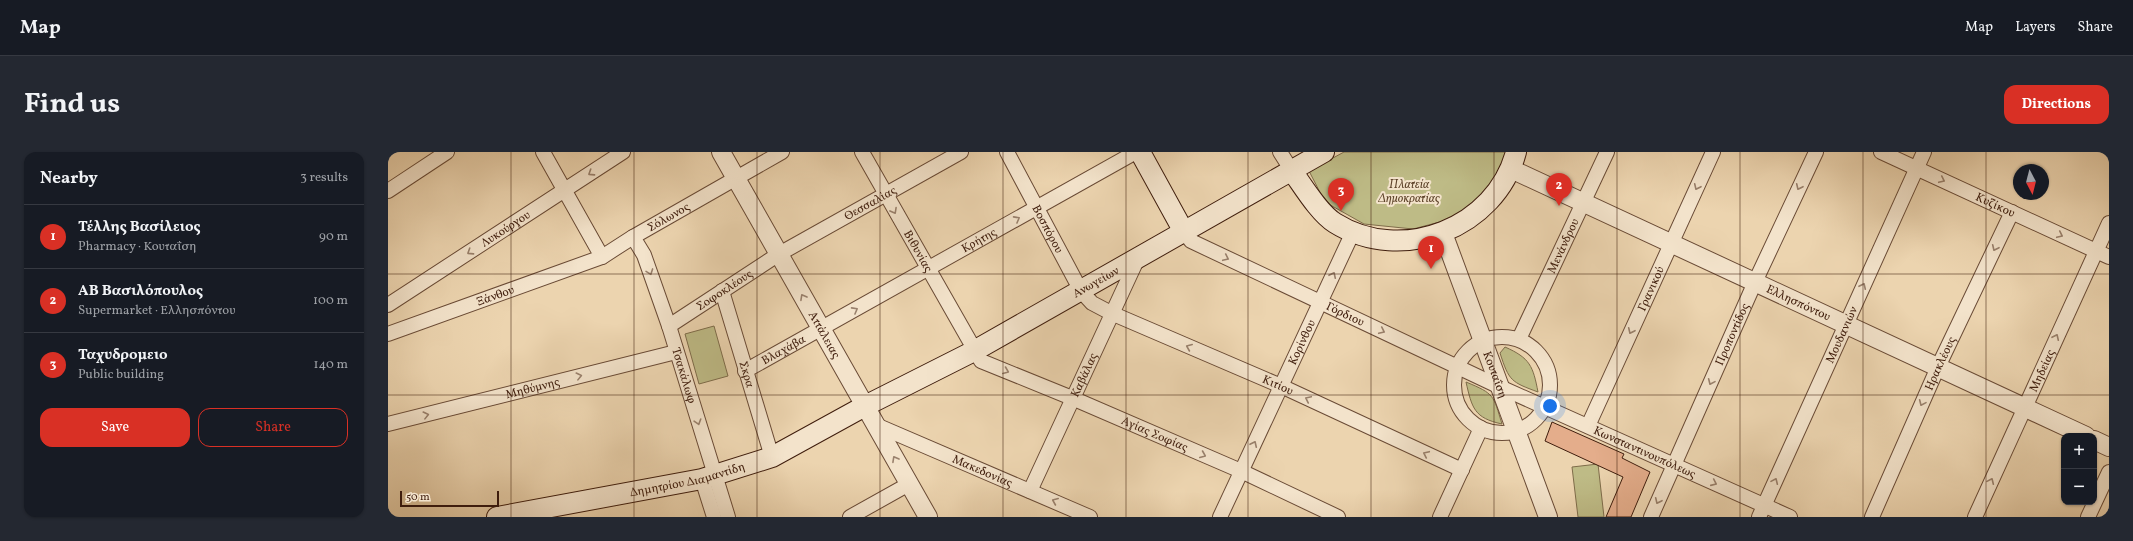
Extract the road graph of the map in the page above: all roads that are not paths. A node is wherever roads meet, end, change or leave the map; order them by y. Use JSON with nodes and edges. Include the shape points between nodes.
{"nodes":[{"id":1,"x":447,"y":152,"type":"edge"},
{"id":2,"x":543,"y":152,"type":"edge"},
{"id":3,"x":623,"y":152,"type":"edge"},
{"id":4,"x":721,"y":152,"type":"edge"},
{"id":5,"x":782,"y":152,"type":"edge"},
{"id":6,"x":862,"y":152,"type":"edge"},
{"id":7,"x":961,"y":152,"type":"edge"},
{"id":8,"x":1007,"y":152,"type":"edge"},
{"id":9,"x":1136,"y":152,"type":"edge"},
{"id":10,"x":1140,"y":152,"type":"edge"},
{"id":11,"x":1280,"y":152,"type":"edge"},
{"id":12,"x":1324,"y":152,"type":"edge"},
{"id":13,"x":1607,"y":152,"type":"edge"},
{"id":14,"x":1713,"y":152,"type":"edge"},
{"id":15,"x":1816,"y":152,"type":"edge"},
{"id":16,"x":1881,"y":152,"type":"edge"},
{"id":17,"x":1924,"y":152,"type":"edge"},
{"id":18,"x":1514,"y":161,"type":"edge"},
{"id":19,"x":1917,"y":169,"type":"junction"},
{"id":20,"x":1292,"y":171,"type":"junction"},
{"id":21,"x":736,"y":178,"type":"junction"},
{"id":22,"x":388,"y":191,"type":"edge"},
{"id":23,"x":565,"y":191,"type":"junction"},
{"id":24,"x":885,"y":194,"type":"junction"},
{"id":25,"x":1584,"y":203,"type":"junction"},
{"id":26,"x":1038,"y":207,"type":"junction"},
{"id":27,"x":2012,"y":212,"type":"junction"},
{"id":28,"x":2109,"y":223,"type":"edge"},
{"id":29,"x":1352,"y":232,"type":"junction"},
{"id":30,"x":1443,"y":233,"type":"junction"},
{"id":31,"x":633,"y":237,"type":"junction"},
{"id":32,"x":1188,"y":237,"type":"junction"},
{"id":33,"x":1671,"y":243,"type":"junction"},
{"id":34,"x":2095,"y":252,"type":"junction"},
{"id":35,"x":779,"y":254,"type":"junction"},
{"id":36,"x":602,"y":257,"type":"junction"},
{"id":37,"x":2109,"y":257,"type":"edge"},
{"id":38,"x":1137,"y":260,"type":"junction"},
{"id":39,"x":927,"y":270,"type":"junction"},
{"id":40,"x":1755,"y":282,"type":"junction"},
{"id":41,"x":722,"y":291,"type":"junction"},
{"id":42,"x":1087,"y":297,"type":"junction"},
{"id":43,"x":1320,"y":302,"type":"junction"},
{"id":44,"x":388,"y":305,"type":"edge"},
{"id":45,"x":1111,"y":313,"type":"junction"},
{"id":46,"x":1846,"y":324,"type":"junction"},
{"id":47,"x":669,"y":326,"type":"junction"},
{"id":48,"x":821,"y":329,"type":"junction"},
{"id":49,"x":388,"y":334,"type":"edge"},
{"id":50,"x":1519,"y":339,"type":"junction"},
{"id":51,"x":1483,"y":340,"type":"junction"},
{"id":52,"x":974,"y":351,"type":"junction"},
{"id":53,"x":676,"y":352,"type":"junction"},
{"id":54,"x":1457,"y":367,"type":"junction"},
{"id":55,"x":1938,"y":367,"type":"junction"},
{"id":56,"x":745,"y":371,"type":"junction"},
{"id":57,"x":1281,"y":386,"type":"junction"},
{"id":58,"x":1500,"y":387,"type":"junction"},
{"id":59,"x":1072,"y":398,"type":"junction"},
{"id":60,"x":865,"y":406,"type":"junction"},
{"id":61,"x":1546,"y":407,"type":"junction"},
{"id":62,"x":2024,"y":407,"type":"junction"},
{"id":63,"x":388,"y":424,"type":"edge"},
{"id":64,"x":876,"y":425,"type":"junction"},
{"id":65,"x":1588,"y":426,"type":"junction"},
{"id":66,"x":1481,"y":428,"type":"junction"},
{"id":67,"x":1516,"y":431,"type":"junction"},
{"id":68,"x":2080,"y":433,"type":"edge"},
{"id":69,"x":2097,"y":441,"type":"edge"},
{"id":70,"x":2109,"y":447,"type":"edge"},
{"id":71,"x":772,"y":457,"type":"junction"},
{"id":72,"x":1675,"y":465,"type":"junction"},
{"id":73,"x":1462,"y":470,"type":"junction"},
{"id":74,"x":1241,"y":471,"type":"junction"},
{"id":75,"x":2109,"y":472,"type":"edge"},
{"id":76,"x":708,"y":477,"type":"junction"},
{"id":77,"x":909,"y":484,"type":"junction"},
{"id":78,"x":1030,"y":491,"type":"junction"},
{"id":79,"x":1762,"y":511,"type":"edge"},
{"id":80,"x":497,"y":517,"type":"edge"},
{"id":81,"x":714,"y":517,"type":"edge"},
{"id":82,"x":728,"y":517,"type":"edge"},
{"id":83,"x":850,"y":517,"type":"edge"},
{"id":84,"x":928,"y":517,"type":"edge"},
{"id":85,"x":1090,"y":517,"type":"edge"},
{"id":86,"x":1220,"y":517,"type":"edge"},
{"id":87,"x":1338,"y":517,"type":"edge"},
{"id":88,"x":1440,"y":517,"type":"edge"},
{"id":89,"x":1548,"y":517,"type":"edge"},
{"id":90,"x":1650,"y":517,"type":"edge"},
{"id":91,"x":1790,"y":517,"type":"edge"},
{"id":92,"x":1872,"y":517,"type":"edge"},
{"id":93,"x":1975,"y":517,"type":"edge"},
{"id":94,"x":2088,"y":517,"type":"edge"}],
"edges":[{"from":1,"to":22,"type":"street"},
{"from":2,"to":23,"type":"street"},
{"from":3,"to":23,"type":"street","name":"Λυκούργου","one_way":true},
{"from":4,"to":21,"type":"street","name":"Αττάλειας"},
{"from":5,"to":21,"type":"street","name":"Σόλωνος"},
{"from":6,"to":24,"type":"street","name":"Βιθυνίας"},
{"from":7,"to":24,"type":"street","name":"Θεσσαλίας"},
{"from":8,"to":26,"type":"street","name":"Βοσπόρου"},
{"from":9,"to":26,"type":"street","name":"Κρήτης"},
{"from":10,"to":32,"type":"main road"},
{"from":11,"to":20,"type":"street"},
{"from":12,"to":20,"type":"main road","name":"Ανωγείων"},
{"from":13,"to":25,"type":"street","name":"Μενάνδρου"},
{"from":14,"to":33,"type":"street","name":"Γρανικού","one_way":true},
{"from":15,"to":40,"type":"street","name":"Προποντίδος","one_way":true},
{"from":16,"to":19,"type":"street","name":"Κυζίκου"},
{"from":17,"to":19,"type":"street","name":"Μουδανιών"},
{"from":18,"to":25,"type":"street","name":"Ελλησπόντου"},
{"from":18,"to":30,"type":"main road","via":[[1497,192],[1481,210],[1466,222]]},
{"from":19,"to":27,"type":"street","name":"Κυζίκου","one_way":true},
{"from":46,"to":19,"type":"street","name":"Μουδανιών","one_way":true},
{"from":20,"to":29,"type":"main road","via":[[1333,222]]},
{"from":20,"to":32,"type":"main road","name":"Ανωγείων"},
{"from":21,"to":31,"type":"street","name":"Σόλωνος"},
{"from":21,"to":35,"type":"street","name":"Αττάλειας"},
{"from":23,"to":36,"type":"street"},
{"from":23,"to":44,"type":"street","name":"Λυκούργου","one_way":true},
{"from":24,"to":35,"type":"street","name":"Θεσσαλίας"},
{"from":24,"to":39,"type":"street","name":"Βιθυνίας","one_way":true},
{"from":25,"to":33,"type":"street","name":"Ελλησπόντου"},
{"from":25,"to":50,"type":"street","name":"Μενάνδρου"},
{"from":39,"to":26,"type":"street","name":"Κρήτης","one_way":true},
{"from":26,"to":42,"type":"street","name":"Βοσπόρου"},
{"from":27,"to":34,"type":"street","name":"Κυζίκου","one_way":true},
{"from":27,"to":55,"type":"street","name":"Ηρακλέους","one_way":true},
{"from":28,"to":34,"type":"street","name":"Μηδείας"},
{"from":29,"to":30,"type":"main road","via":[[1400,241]]},
{"from":43,"to":29,"type":"street","name":"Κορίνθου","one_way":true},
{"from":30,"to":51,"type":"street","name":"Κουταΐση"},
{"from":31,"to":36,"type":"street","name":"Σόλωνος"},
{"from":31,"to":47,"type":"street","name":"Τσακάλωφ","one_way":true,"via":[[644,255]]},
{"from":32,"to":38,"type":"main road","name":"Ανωγείων"},
{"from":32,"to":43,"type":"street","name":"Γόρδιου","one_way":true},
{"from":33,"to":40,"type":"street","name":"Ελλησπόντου"},
{"from":33,"to":65,"type":"street","name":"Γρανικού","one_way":true},
{"from":34,"to":37,"type":"street","name":"Κυζίκου"},
{"from":62,"to":34,"type":"street","name":"Μηδείας","one_way":true},
{"from":35,"to":41,"type":"street","name":"Σοφοκλέους"},
{"from":48,"to":35,"type":"street","name":"Αττάλειας","one_way":true},
{"from":36,"to":49,"type":"street","name":"Ξάνθου"},
{"from":38,"to":42,"type":"main road","name":"Ανωγείων"},
{"from":38,"to":45,"type":"street","name":"Καβάλας"},
{"from":48,"to":39,"type":"street","name":"Κρήτης","one_way":true},
{"from":39,"to":52,"type":"street","name":"Βιθυνίας"},
{"from":40,"to":46,"type":"street","name":"Ελλησπόντου"},
{"from":40,"to":72,"type":"street","name":"Προποντίδος","one_way":true},
{"from":41,"to":47,"type":"street","name":"Σοφοκλέους"},
{"from":41,"to":56,"type":"street","name":"Σκρα"},
{"from":42,"to":45,"type":"street","name":"Κιτίου"},
{"from":42,"to":52,"type":"main road","name":"Ανωγείων"},
{"from":43,"to":54,"type":"street","name":"Γόρδιου","one_way":true},
{"from":43,"to":57,"type":"street","name":"Κορίνθου"},
{"from":57,"to":45,"type":"street","name":"Κιτίου","one_way":true},
{"from":45,"to":59,"type":"street","name":"Καβάλας"},
{"from":46,"to":55,"type":"street","name":"Ελλησπόντου"},
{"from":79,"to":46,"type":"street","name":"Μουδανιών","one_way":true},
{"from":47,"to":53,"type":"street","name":"Τσακάλωφ"},
{"from":48,"to":56,"type":"street","name":"Βλαχάβα"},
{"from":48,"to":60,"type":"street","name":"Αττάλειας"},
{"from":50,"to":51,"type":"street","via":[[1500,336]]},
{"from":50,"to":61,"type":"street","via":[[1539,354],[1548,368],[1550,391]]},
{"from":51,"to":54,"type":"street","via":[[1469,350]]},
{"from":51,"to":58,"type":"street","name":"Κουταΐση"},
{"from":52,"to":59,"type":"street","name":"Αγίας Σοφίας","one_way":true,"via":[[981,361]]},
{"from":52,"to":60,"type":"main road","name":"Ανωγείων"},
{"from":63,"to":53,"type":"street","name":"Μηθύμνης","one_way":true},
{"from":53,"to":76,"type":"street","name":"Τσακάλωφ","one_way":true},
{"from":54,"to":58,"type":"street","name":"Γόρδιου"},
{"from":54,"to":66,"type":"street","via":[[1454,379],[1456,397],[1465,415]]},
{"from":55,"to":62,"type":"street","name":"Ελλησπόντου"},
{"from":55,"to":92,"type":"street","name":"Ηρακλέους","one_way":true},
{"from":56,"to":71,"type":"street","name":"Σκρα"},
{"from":73,"to":57,"type":"street","name":"Κιτίου","one_way":true},
{"from":74,"to":57,"type":"street","name":"Κορίνθου","one_way":true},
{"from":58,"to":61,"type":"street","name":"Κωνσταντινουπόλεως"},
{"from":58,"to":67,"type":"street","name":"Κουταΐση"},
{"from":59,"to":74,"type":"street","name":"Αγίας Σοφίας","one_way":true},
{"from":59,"to":78,"type":"street","name":"Καβάλας"},
{"from":60,"to":64,"type":"street","name":"Αττάλειας"},
{"from":60,"to":71,"type":"main road","name":"Δημητρίου Διαμαντίδη"},
{"from":61,"to":65,"type":"street","name":"Κωνσταντινουπόλεως"},
{"from":61,"to":67,"type":"street","via":[[1535,420]]},
{"from":62,"to":68,"type":"street","name":"Ελλησπόντου"},
{"from":93,"to":62,"type":"street","name":"Μηδείας","one_way":true},
{"from":77,"to":64,"type":"street","name":"Αττάλειας","one_way":true},
{"from":64,"to":78,"type":"street","name":"Μακεδονίας"},
{"from":65,"to":72,"type":"street","name":"Κωνσταντινουπόλεως"},
{"from":66,"to":67,"type":"street","via":[[1498,432]]},
{"from":66,"to":73,"type":"street"},
{"from":67,"to":89,"type":"street","name":"Κουταΐση"},
{"from":69,"to":70,"type":"street"},
{"from":71,"to":76,"type":"main road","name":"Δημητρίου Διαμαντίδη"},
{"from":72,"to":79,"type":"street","name":"Κωνσταντινουπόλεως","one_way":true},
{"from":72,"to":90,"type":"street","name":"Προποντίδος","one_way":true},
{"from":73,"to":88,"type":"street"},
{"from":74,"to":86,"type":"street","name":"Κορίνθου"},
{"from":74,"to":87,"type":"street","name":"Αγίας Σοφίας"},
{"from":75,"to":94,"type":"street"},
{"from":76,"to":80,"type":"main road","name":"Δημητρίου Διαμαντίδη"},
{"from":76,"to":81,"type":"street","name":"Τσακάλωφ"},
{"from":76,"to":82,"type":"street","name":"Τσακάλωφ"},
{"from":77,"to":83,"type":"street"},
{"from":77,"to":84,"type":"street","name":"Αττάλειας"},
{"from":85,"to":78,"type":"street","name":"Μακεδονίας","one_way":true},
{"from":79,"to":91,"type":"street","name":"Κωνσταντινουπόλεως"}]}
